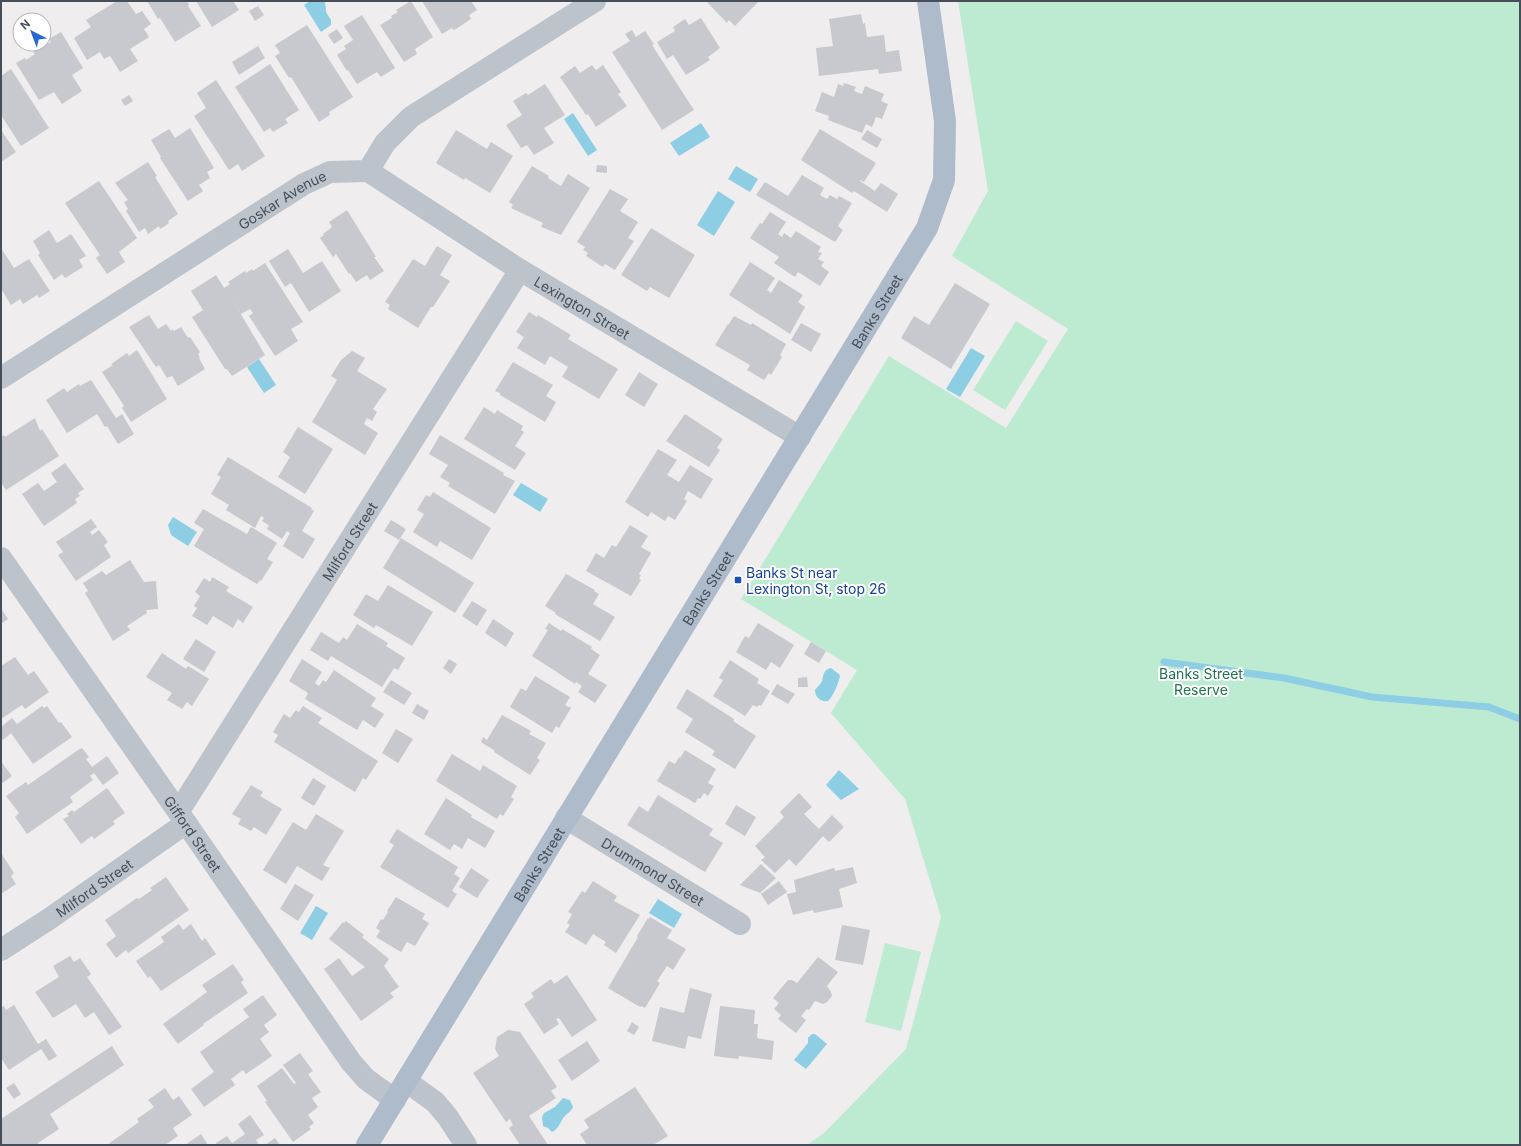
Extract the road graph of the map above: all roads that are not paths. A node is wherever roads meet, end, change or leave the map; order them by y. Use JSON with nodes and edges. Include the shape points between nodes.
{"nodes":[{"id":1,"x":595,"y":1,"type":"edge"},
{"id":2,"x":928,"y":1,"type":"edge"},
{"id":3,"x":368,"y":171,"type":"junction"},
{"id":4,"x":520,"y":270,"type":"junction"},
{"id":5,"x":1,"y":378,"type":"edge"},
{"id":6,"x":800,"y":437,"type":"junction"},
{"id":7,"x":1,"y":558,"type":"edge"},
{"id":8,"x":182,"y":817,"type":"junction"},
{"id":9,"x":566,"y":818,"type":"junction"},
{"id":10,"x":740,"y":924,"type":"dead end"},
{"id":11,"x":1,"y":950,"type":"edge"},
{"id":12,"x":406,"y":1081,"type":"junction"},
{"id":13,"x":395,"y":1100,"type":"junction"},
{"id":14,"x":367,"y":1145,"type":"edge"},
{"id":15,"x":466,"y":1145,"type":"edge"}],
"edges":[{"from":1,"to":3,"type":"street","via":[[411,117],[386,143]]},
{"from":2,"to":6,"type":"main road","name":"Banks Street","via":[[945,121],[944,180],[927,228]]},
{"from":3,"to":4,"type":"street","name":"Lexington Street"},
{"from":3,"to":5,"type":"street","name":"Goskar Avenue","via":[[330,172],[304,184]]},
{"from":4,"to":6,"type":"street","name":"Lexington Street"},
{"from":4,"to":8,"type":"street","name":"Milford Street"},
{"from":6,"to":9,"type":"main road","name":"Banks Street"},
{"from":7,"to":8,"type":"street","name":"Gifford Street"},
{"from":8,"to":11,"type":"street","name":"Milford Street","via":[[49,919]]},
{"from":8,"to":13,"type":"street","name":"Gifford Street","via":[[351,1062],[366,1079]]},
{"from":9,"to":10,"type":"street","name":"Drummond Street"},
{"from":9,"to":12,"type":"main road","name":"Banks Street"},
{"from":12,"to":13,"type":"main road","name":"Banks Street"},
{"from":12,"to":15,"type":"street","via":[[436,1102]]},
{"from":13,"to":14,"type":"main road","name":"Banks Street"}]}
